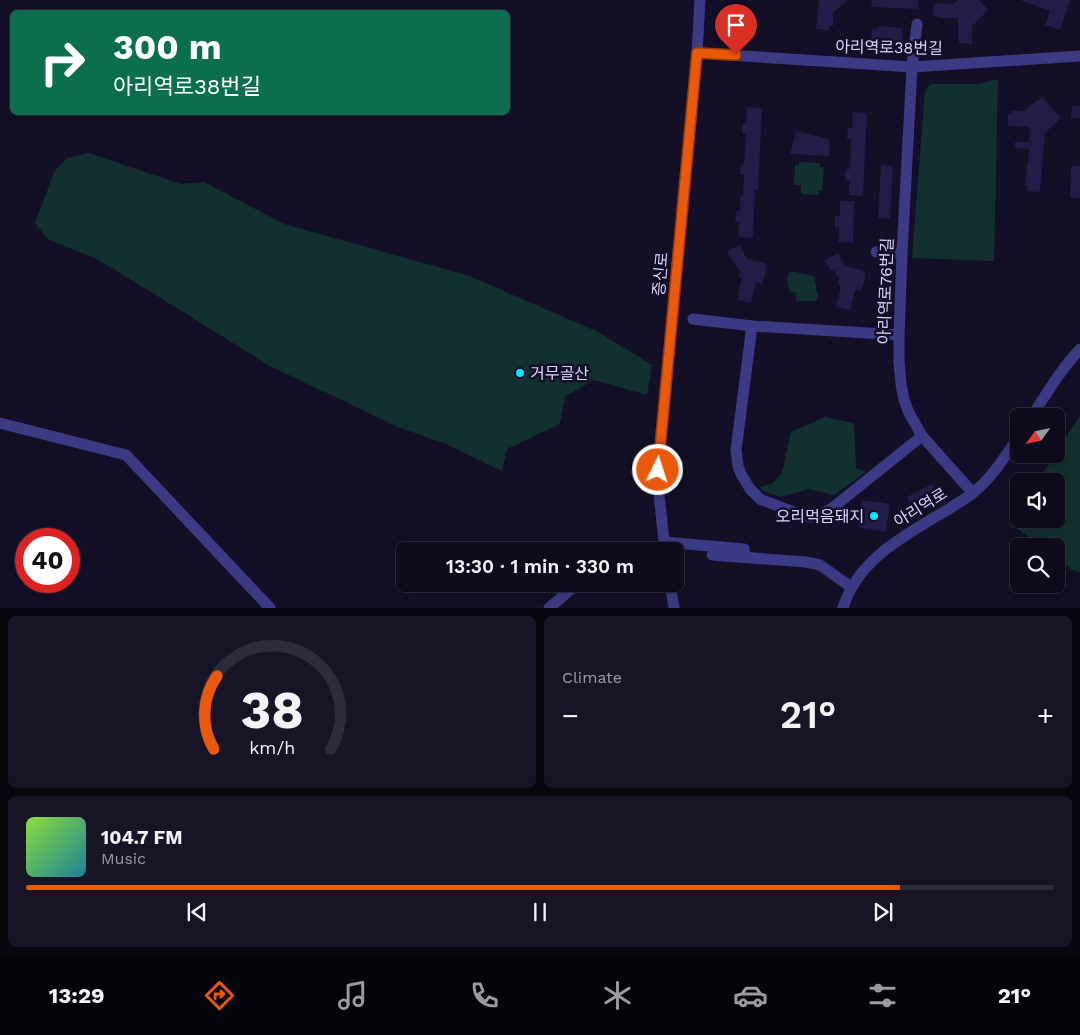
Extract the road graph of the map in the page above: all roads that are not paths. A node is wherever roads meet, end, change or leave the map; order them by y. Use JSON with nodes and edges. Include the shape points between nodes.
{"nodes":[{"id":1,"x":700,"y":0,"type":"edge"},
{"id":2,"x":917,"y":24,"type":"dead end"},
{"id":3,"x":697,"y":53,"type":"junction"},
{"id":4,"x":1080,"y":56,"type":"edge"},
{"id":5,"x":912,"y":67,"type":"junction"},
{"id":6,"x":876,"y":252,"type":"dead end"},
{"id":7,"x":902,"y":252,"type":"junction"},
{"id":8,"x":693,"y":319,"type":"dead end"},
{"id":9,"x":752,"y":326,"type":"junction"},
{"id":10,"x":899,"y":335,"type":"junction"},
{"id":11,"x":1080,"y":349,"type":"edge"},
{"id":12,"x":1037,"y":408,"type":"edge"},
{"id":13,"x":0,"y":423,"type":"edge"},
{"id":14,"x":922,"y":436,"type":"junction"},
{"id":15,"x":1010,"y":449,"type":"edge"},
{"id":16,"x":973,"y":493,"type":"junction"},
{"id":17,"x":664,"y":542,"type":"edge"},
{"id":18,"x":684,"y":547,"type":"edge"},
{"id":19,"x":712,"y":555,"type":"dead end"},
{"id":20,"x":745,"y":557,"type":"junction"},
{"id":21,"x":851,"y":587,"type":"junction"},
{"id":22,"x":568,"y":592,"type":"edge"},
{"id":23,"x":671,"y":592,"type":"edge"},
{"id":24,"x":270,"y":608,"type":"edge"},
{"id":25,"x":549,"y":608,"type":"edge"},
{"id":26,"x":674,"y":608,"type":"edge"},
{"id":27,"x":843,"y":608,"type":"edge"}],
"edges":[{"from":1,"to":3,"type":"street","name":"증신로"},
{"from":2,"to":5,"type":"street","name":"아리역로76번길"},
{"from":3,"to":5,"type":"street","name":"아리역로38번길"},
{"from":3,"to":17,"type":"street","name":"증신로","via":[[659,456],[658,484]]},
{"from":4,"to":5,"type":"street","name":"아리역로38번길"},
{"from":5,"to":7,"type":"street","name":"아리역로76번길"},
{"from":6,"to":7,"type":"street"},
{"from":7,"to":10,"type":"street","name":"아리역로76번길"},
{"from":8,"to":9,"type":"street"},
{"from":9,"to":10,"type":"street"},
{"from":9,"to":14,"type":"street","via":[[736,450],[741,474],[750,490],[760,499],[804,516],[817,516]]},
{"from":10,"to":14,"type":"street","name":"아리역로76번길","via":[[904,400]]},
{"from":11,"to":12,"type":"street"},
{"from":13,"to":24,"type":"street","via":[[126,455]]},
{"from":14,"to":16,"type":"street","name":"아리역로76번길"},
{"from":15,"to":16,"type":"street","name":"아리역로","via":[[994,472]]},
{"from":16,"to":21,"type":"street","name":"아리역로","via":[[891,545],[862,571]]},
{"from":18,"to":20,"type":"street","via":[[744,549]]},
{"from":19,"to":20,"type":"street"},
{"from":20,"to":21,"type":"street","via":[[820,565]]},
{"from":21,"to":27,"type":"street","name":"아리역로"},
{"from":22,"to":25,"type":"street"},
{"from":23,"to":26,"type":"street"}]}
